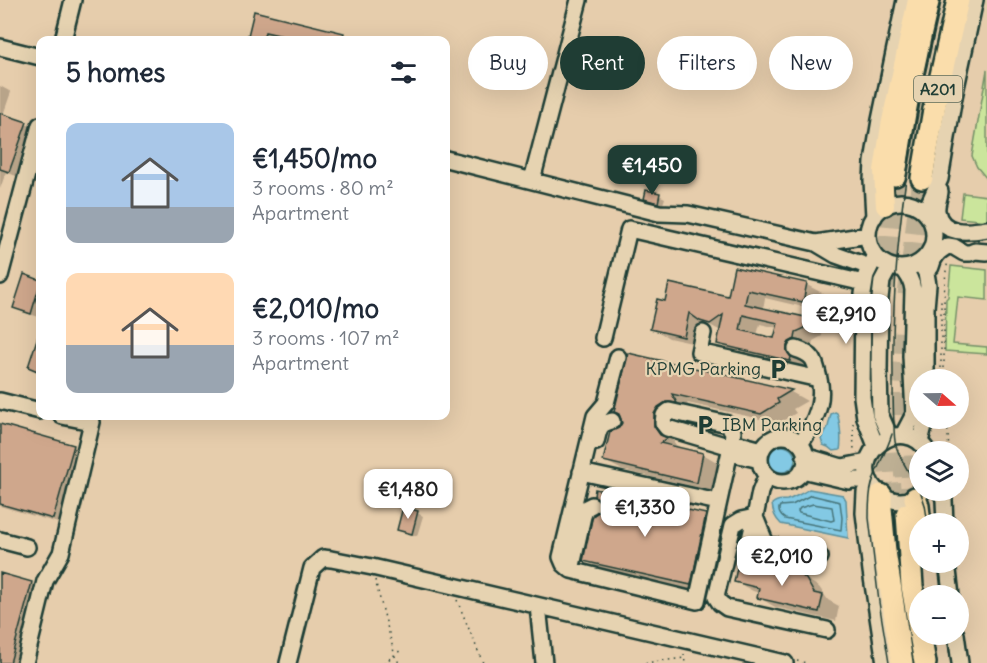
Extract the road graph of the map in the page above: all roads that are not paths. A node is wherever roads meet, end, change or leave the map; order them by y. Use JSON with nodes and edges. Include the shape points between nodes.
{"nodes":[{"id":1,"x":73,"y":0,"type":"edge"},
{"id":2,"x":579,"y":0,"type":"edge"},
{"id":3,"x":905,"y":0,"type":"edge"},
{"id":4,"x":917,"y":0,"type":"edge"},
{"id":5,"x":929,"y":0,"type":"edge"},
{"id":6,"x":958,"y":0,"type":"edge"},
{"id":7,"x":975,"y":0,"type":"edge"},
{"id":8,"x":64,"y":36,"type":"edge"},
{"id":9,"x":0,"y":47,"type":"edge"},
{"id":10,"x":36,"y":56,"type":"edge"},
{"id":11,"x":36,"y":158,"type":"edge"},
{"id":12,"x":450,"y":160,"type":"edge"},
{"id":13,"x":895,"y":175,"type":"tunnel mouth"},
{"id":14,"x":931,"y":179,"type":"junction"},
{"id":15,"x":532,"y":180,"type":"junction"},
{"id":16,"x":879,"y":212,"type":"junction"},
{"id":17,"x":925,"y":212,"type":"junction"},
{"id":18,"x":987,"y":229,"type":"edge"},
{"id":19,"x":5,"y":235,"type":"edge"},
{"id":20,"x":868,"y":235,"type":"junction"},
{"id":21,"x":816,"y":243,"type":"junction"},
{"id":22,"x":981,"y":252,"type":"edge"},
{"id":23,"x":925,"y":256,"type":"junction"},
{"id":24,"x":885,"y":265,"type":"junction"},
{"id":25,"x":0,"y":276,"type":"edge"},
{"id":26,"x":864,"y":283,"type":"junction"},
{"id":27,"x":928,"y":285,"type":"junction"},
{"id":28,"x":703,"y":333,"type":"dead end"},
{"id":29,"x":603,"y":338,"type":"dead end"},
{"id":30,"x":796,"y":349,"type":"dead end"},
{"id":31,"x":618,"y":357,"type":"dead end"},
{"id":32,"x":926,"y":369,"type":"edge"},
{"id":33,"x":819,"y":379,"type":"junction"},
{"id":34,"x":0,"y":401,"type":"edge"},
{"id":35,"x":36,"y":410,"type":"edge"},
{"id":36,"x":82,"y":420,"type":"edge"},
{"id":37,"x":612,"y":421,"type":"dead end"},
{"id":38,"x":896,"y":436,"type":"junction"},
{"id":39,"x":909,"y":441,"type":"edge"},
{"id":40,"x":876,"y":446,"type":"junction"},
{"id":41,"x":761,"y":455,"type":"junction"},
{"id":42,"x":803,"y":457,"type":"junction"},
{"id":43,"x":861,"y":464,"type":"junction"},
{"id":44,"x":585,"y":473,"type":"junction"},
{"id":45,"x":770,"y":478,"type":"junction"},
{"id":46,"x":871,"y":489,"type":"junction"},
{"id":47,"x":718,"y":502,"type":"junction"},
{"id":48,"x":592,"y":505,"type":"dead end"},
{"id":49,"x":911,"y":508,"type":"edge"},
{"id":50,"x":755,"y":517,"type":"junction"},
{"id":51,"x":0,"y":540,"type":"edge"},
{"id":52,"x":27,"y":547,"type":"dead end"},
{"id":53,"x":820,"y":556,"type":"dead end"},
{"id":54,"x":745,"y":562,"type":"dead end"},
{"id":55,"x":571,"y":570,"type":"junction"},
{"id":56,"x":912,"y":585,"type":"edge"},
{"id":57,"x":538,"y":606,"type":"junction"},
{"id":58,"x":827,"y":630,"type":"dead end"},
{"id":59,"x":922,"y":645,"type":"edge"},
{"id":60,"x":933,"y":645,"type":"edge"},
{"id":61,"x":958,"y":645,"type":"edge"},
{"id":62,"x":25,"y":663,"type":"edge"},
{"id":63,"x":288,"y":663,"type":"edge"},
{"id":64,"x":544,"y":663,"type":"edge"},
{"id":65,"x":785,"y":663,"type":"edge"},
{"id":66,"x":885,"y":663,"type":"edge"},
{"id":67,"x":902,"y":663,"type":"edge"},
{"id":68,"x":914,"y":663,"type":"edge"},
{"id":69,"x":925,"y":663,"type":"edge"},
{"id":70,"x":936,"y":663,"type":"edge"},
{"id":71,"x":960,"y":663,"type":"edge"}],
"edges":[{"from":1,"to":8,"type":"street"},
{"from":2,"to":15,"type":"street"},
{"from":3,"to":16,"type":"street","via":[[873,162],[872,180]]},
{"from":4,"to":16,"type":"main road","via":[[888,137]]},
{"from":5,"to":13,"type":"highway","number":"A201"},
{"from":6,"to":14,"type":"highway","number":"A201","via":[[936,98]]},
{"from":7,"to":14,"type":"street","via":[[954,98]]},
{"from":9,"to":10,"type":"street"},
{"from":11,"to":19,"type":"street"},
{"from":12,"to":15,"type":"street"},
{"from":14,"to":17,"type":"street","via":[[932,194]]},
{"from":14,"to":18,"type":"street","via":[[940,194],[937,211],[942,222],[955,231]]},
{"from":15,"to":21,"type":"street","via":[[659,213],[688,214]]},
{"from":16,"to":17,"type":"street","via":[[893,203],[909,203]]},
{"from":16,"to":20,"type":"street"},
{"from":17,"to":23,"type":"street","via":[[933,227],[933,243]]},
{"from":19,"to":25,"type":"street"},
{"from":20,"to":21,"type":"street"},
{"from":20,"to":24,"type":"street","via":[[869,243]]},
{"from":21,"to":24,"type":"street","via":[[836,255]]},
{"from":22,"to":23,"type":"street","via":[[946,241]]},
{"from":22,"to":27,"type":"street","via":[[964,253],[948,246],[933,259]]},
{"from":23,"to":24,"type":"street","via":[[916,265]]},
{"from":23,"to":27,"type":"street"},
{"from":24,"to":26,"type":"street"},
{"from":24,"to":38,"type":"street","via":[[881,291],[880,414]]},
{"from":24,"to":38,"type":"street","via":[[908,274],[913,291],[914,408],[912,420]]},
{"from":26,"to":29,"type":"street","via":[[629,229]]},
{"from":26,"to":40,"type":"street","via":[[862,397]]},
{"from":27,"to":32,"type":"street"},
{"from":28,"to":33,"type":"street","via":[[699,352]]},
{"from":30,"to":33,"type":"street","via":[[812,356]]},
{"from":31,"to":44,"type":"street","via":[[606,403],[595,416]]},
{"from":33,"to":42,"type":"street","via":[[818,409]]},
{"from":34,"to":35,"type":"street"},
{"from":36,"to":62,"type":"street","via":[[92,422],[61,553],[45,581]]},
{"from":37,"to":44,"type":"street","via":[[599,428]]},
{"from":38,"to":39,"type":"street"},
{"from":38,"to":40,"type":"street"},
{"from":40,"to":43,"type":"street"},
{"from":41,"to":42,"type":"street","via":[[766,444],[784,436],[791,438]]},
{"from":41,"to":45,"type":"street","via":[[764,471]]},
{"from":41,"to":47,"type":"street","via":[[731,448]]},
{"from":42,"to":43,"type":"street","via":[[842,467]]},
{"from":42,"to":45,"type":"street","via":[[798,476],[784,482]]},
{"from":42,"to":46,"type":"street","via":[[857,487]]},
{"from":43,"to":46,"type":"street"},
{"from":44,"to":47,"type":"street"},
{"from":44,"to":55,"type":"street","via":[[561,557]]},
{"from":45,"to":50,"type":"street","via":[[760,492]]},
{"from":46,"to":49,"type":"street","via":[[895,501],[905,501]]},
{"from":46,"to":66,"type":"street","via":[[864,513]]},
{"from":46,"to":67,"type":"highway","via":[[881,508]]},
{"from":47,"to":55,"type":"street","via":[[698,601]]},
{"from":48,"to":55,"type":"street","via":[[583,516]]},
{"from":49,"to":56,"type":"highway"},
{"from":49,"to":68,"type":"highway","via":[[900,587]]},
{"from":50,"to":53,"type":"street","via":[[766,544]]},
{"from":50,"to":54,"type":"street"},
{"from":50,"to":58,"type":"street","via":[[733,525],[716,597],[727,608]]},
{"from":51,"to":52,"type":"street"},
{"from":57,"to":63,"type":"street","via":[[324,558],[312,568]]},
{"from":57,"to":64,"type":"street"},
{"from":57,"to":65,"type":"street"},
{"from":59,"to":69,"type":"highway"},
{"from":60,"to":70,"type":"highway"},
{"from":61,"to":71,"type":"street"}]}
